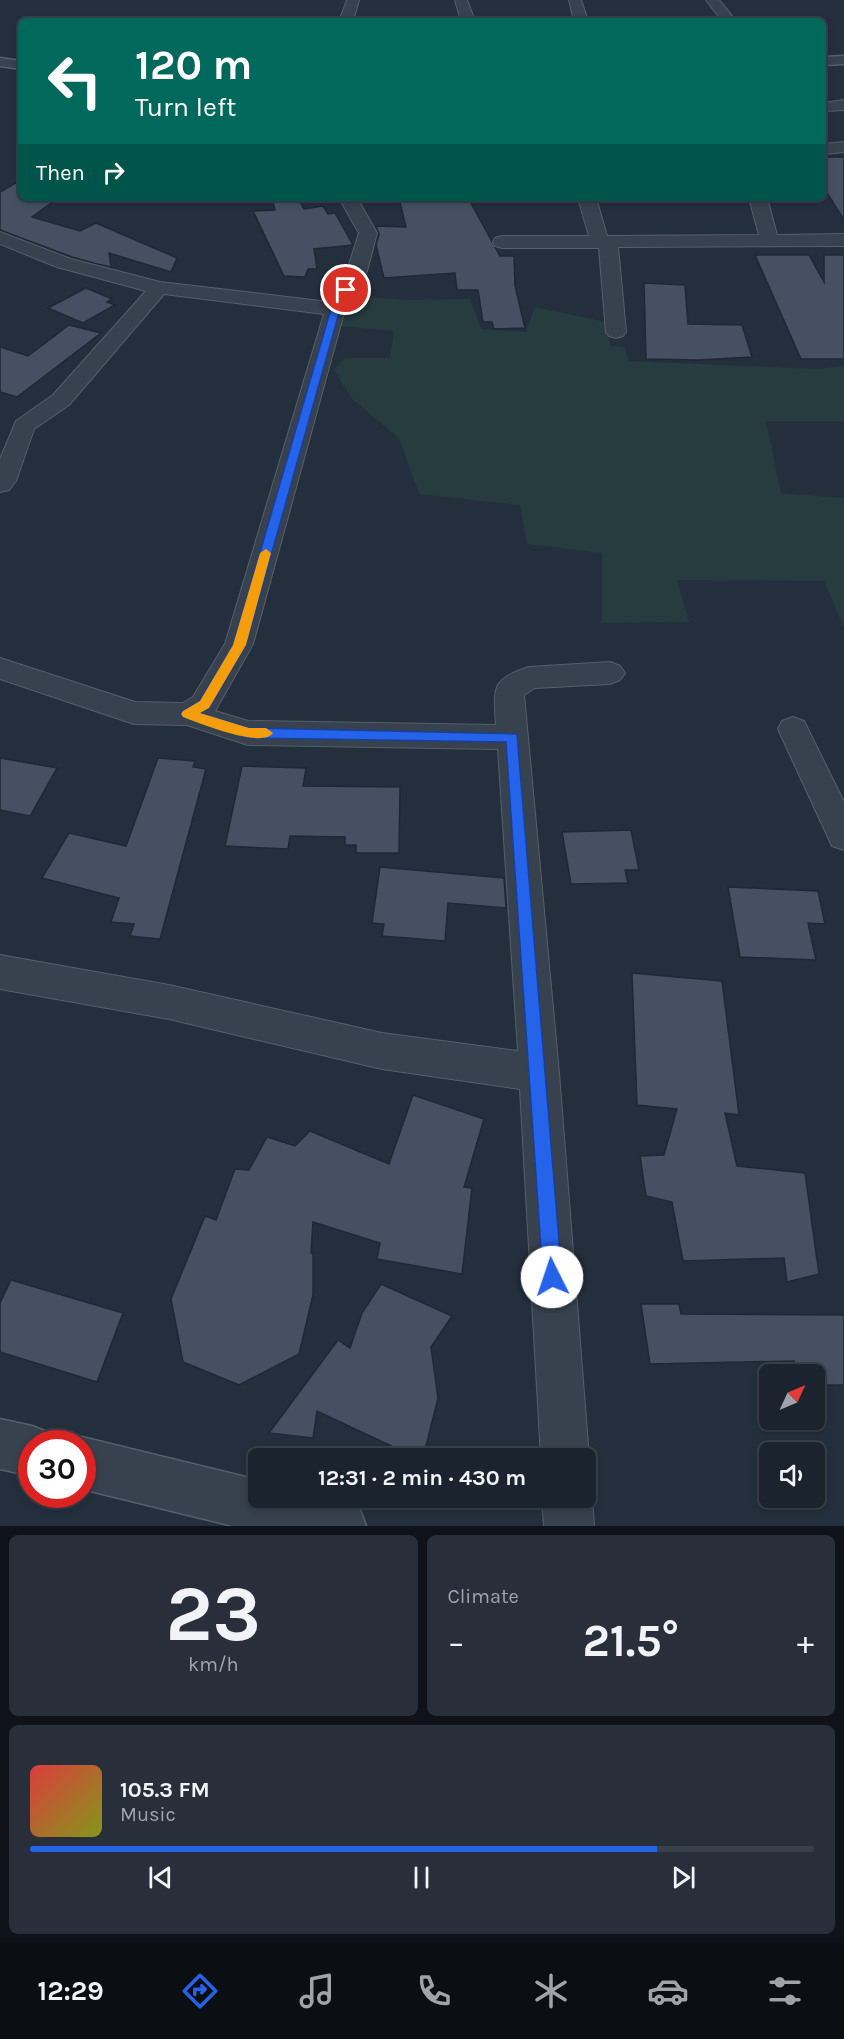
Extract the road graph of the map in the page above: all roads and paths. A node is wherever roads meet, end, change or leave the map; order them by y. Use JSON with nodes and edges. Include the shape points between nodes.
{"nodes":[{"id":1,"x":353,"y":0,"type":"edge"},
{"id":2,"x":461,"y":0,"type":"edge"},
{"id":3,"x":575,"y":0,"type":"edge"},
{"id":4,"x":712,"y":0,"type":"edge"},
{"id":5,"x":347,"y":18,"type":"edge"},
{"id":6,"x":467,"y":18,"type":"edge"},
{"id":7,"x":580,"y":18,"type":"edge"},
{"id":8,"x":727,"y":18,"type":"edge"},
{"id":9,"x":844,"y":60,"type":"edge"},
{"id":10,"x":826,"y":61,"type":"edge"},
{"id":11,"x":0,"y":62,"type":"edge"},
{"id":12,"x":18,"y":65,"type":"edge"},
{"id":13,"x":844,"y":105,"type":"edge"},
{"id":14,"x":826,"y":107,"type":"edge"},
{"id":15,"x":844,"y":147,"type":"edge"},
{"id":16,"x":826,"y":149,"type":"edge"},
{"id":17,"x":350,"y":201,"type":"edge"},
{"id":18,"x":588,"y":201,"type":"edge"},
{"id":19,"x":759,"y":201,"type":"edge"},
{"id":20,"x":0,"y":238,"type":"edge"},
{"id":21,"x":844,"y":240,"type":"edge"},
{"id":22,"x":770,"y":241,"type":"junction"},
{"id":23,"x":502,"y":242,"type":"dead end"},
{"id":24,"x":604,"y":243,"type":"junction"},
{"id":25,"x":159,"y":288,"type":"junction"},
{"id":26,"x":336,"y":309,"type":"junction"},
{"id":27,"x":616,"y":332,"type":"dead end"},
{"id":28,"x":0,"y":417,"type":"edge"},
{"id":29,"x":24,"y":426,"type":"junction"},
{"id":30,"x":0,"y":485,"type":"edge"},
{"id":31,"x":0,"y":668,"type":"edge"},
{"id":32,"x":609,"y":674,"type":"dead end"},
{"id":33,"x":187,"y":714,"type":"junction"},
{"id":34,"x":793,"y":729,"type":"dead end"},
{"id":35,"x":512,"y":737,"type":"junction"},
{"id":36,"x":844,"y":836,"type":"edge"},
{"id":37,"x":0,"y":972,"type":"edge"},
{"id":38,"x":539,"y":1074,"type":"junction"},
{"id":39,"x":0,"y":1444,"type":"edge"},
{"id":40,"x":18,"y":1448,"type":"edge"},
{"id":41,"x":564,"y":1448,"type":"edge"},
{"id":42,"x":96,"y":1467,"type":"edge"},
{"id":43,"x":568,"y":1508,"type":"edge"},
{"id":44,"x":340,"y":1526,"type":"edge"},
{"id":45,"x":569,"y":1526,"type":"edge"}],
"edges":[{"from":1,"to":5,"type":"street"},
{"from":2,"to":6,"type":"street"},
{"from":3,"to":7,"type":"street"},
{"from":4,"to":8,"type":"street"},
{"from":9,"to":10,"type":"street"},
{"from":11,"to":12,"type":"street"},
{"from":13,"to":14,"type":"street"},
{"from":15,"to":16,"type":"street"},
{"from":17,"to":26,"type":"street","via":[[368,234],[357,271]]},
{"from":18,"to":24,"type":"street"},
{"from":19,"to":22,"type":"street"},
{"from":20,"to":25,"type":"street","via":[[64,263]]},
{"from":21,"to":22,"type":"street"},
{"from":22,"to":24,"type":"street"},
{"from":23,"to":24,"type":"street"},
{"from":24,"to":27,"type":"street"},
{"from":25,"to":26,"type":"street"},
{"from":25,"to":29,"type":"street","via":[[61,400]]},
{"from":26,"to":33,"type":"street","via":[[239,645],[204,705]]},
{"from":28,"to":29,"type":"street"},
{"from":29,"to":30,"type":"street"},
{"from":31,"to":33,"type":"street","via":[[134,713]]},
{"from":32,"to":35,"type":"street","via":[[529,678],[509,690]]},
{"from":33,"to":35,"type":"street","via":[[249,733]]},
{"from":34,"to":36,"type":"street"},
{"from":35,"to":38,"type":"street"},
{"from":37,"to":38,"type":"street","via":[[169,1002],[382,1051]]},
{"from":38,"to":41,"type":"street"},
{"from":39,"to":40,"type":"street"},
{"from":42,"to":44,"type":"street"},
{"from":43,"to":45,"type":"street"}]}
